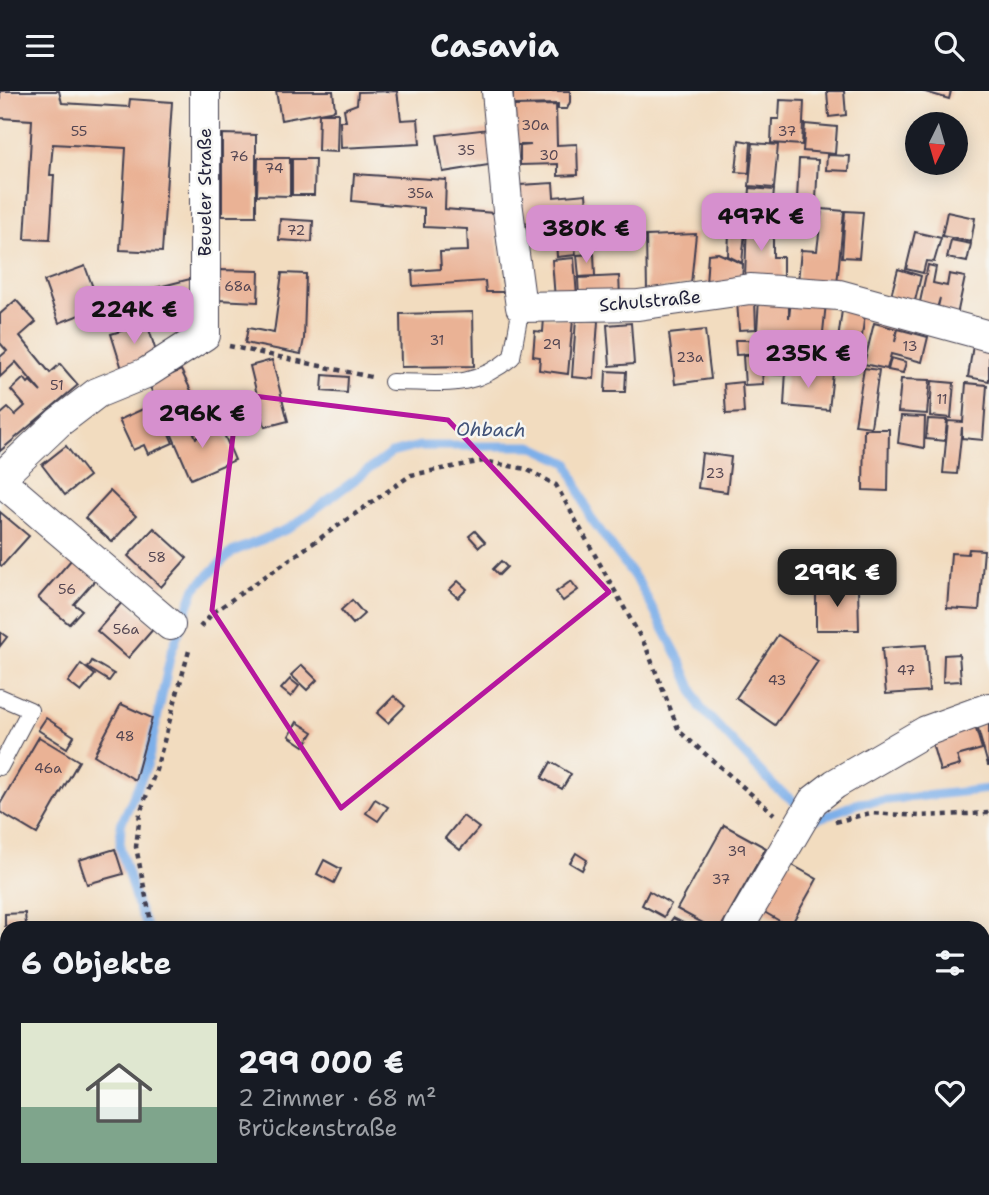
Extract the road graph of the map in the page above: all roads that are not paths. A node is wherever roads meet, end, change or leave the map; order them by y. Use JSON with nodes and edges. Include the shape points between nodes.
{"nodes":[{"id":1,"x":205,"y":91,"type":"edge"},
{"id":2,"x":497,"y":91,"type":"edge"},
{"id":3,"x":521,"y":307,"type":"junction"},
{"id":4,"x":989,"y":337,"type":"edge"},
{"id":5,"x":392,"y":382,"type":"road end"},
{"id":6,"x":0,"y":479,"type":"edge"},
{"id":7,"x":170,"y":625,"type":"dead end"},
{"id":8,"x":0,"y":697,"type":"edge"},
{"id":9,"x":989,"y":708,"type":"edge"},
{"id":10,"x":0,"y":767,"type":"edge"},
{"id":11,"x":743,"y":921,"type":"edge"}],
"edges":[{"from":1,"to":6,"type":"street","name":"Beueler Straße","via":[[205,335],[146,373],[97,393],[59,422]]},
{"from":2,"to":3,"type":"street"},
{"from":3,"to":4,"type":"street","name":"Schulstraße","via":[[638,305],[750,289],[839,295]]},
{"from":3,"to":5,"type":"lane","via":[[512,357],[493,373],[465,383]]},
{"from":6,"to":7,"type":"street"},
{"from":8,"to":10,"type":"lane","via":[[30,710]]},
{"from":9,"to":11,"type":"street","via":[[926,731],[835,784],[805,816]]}]}
